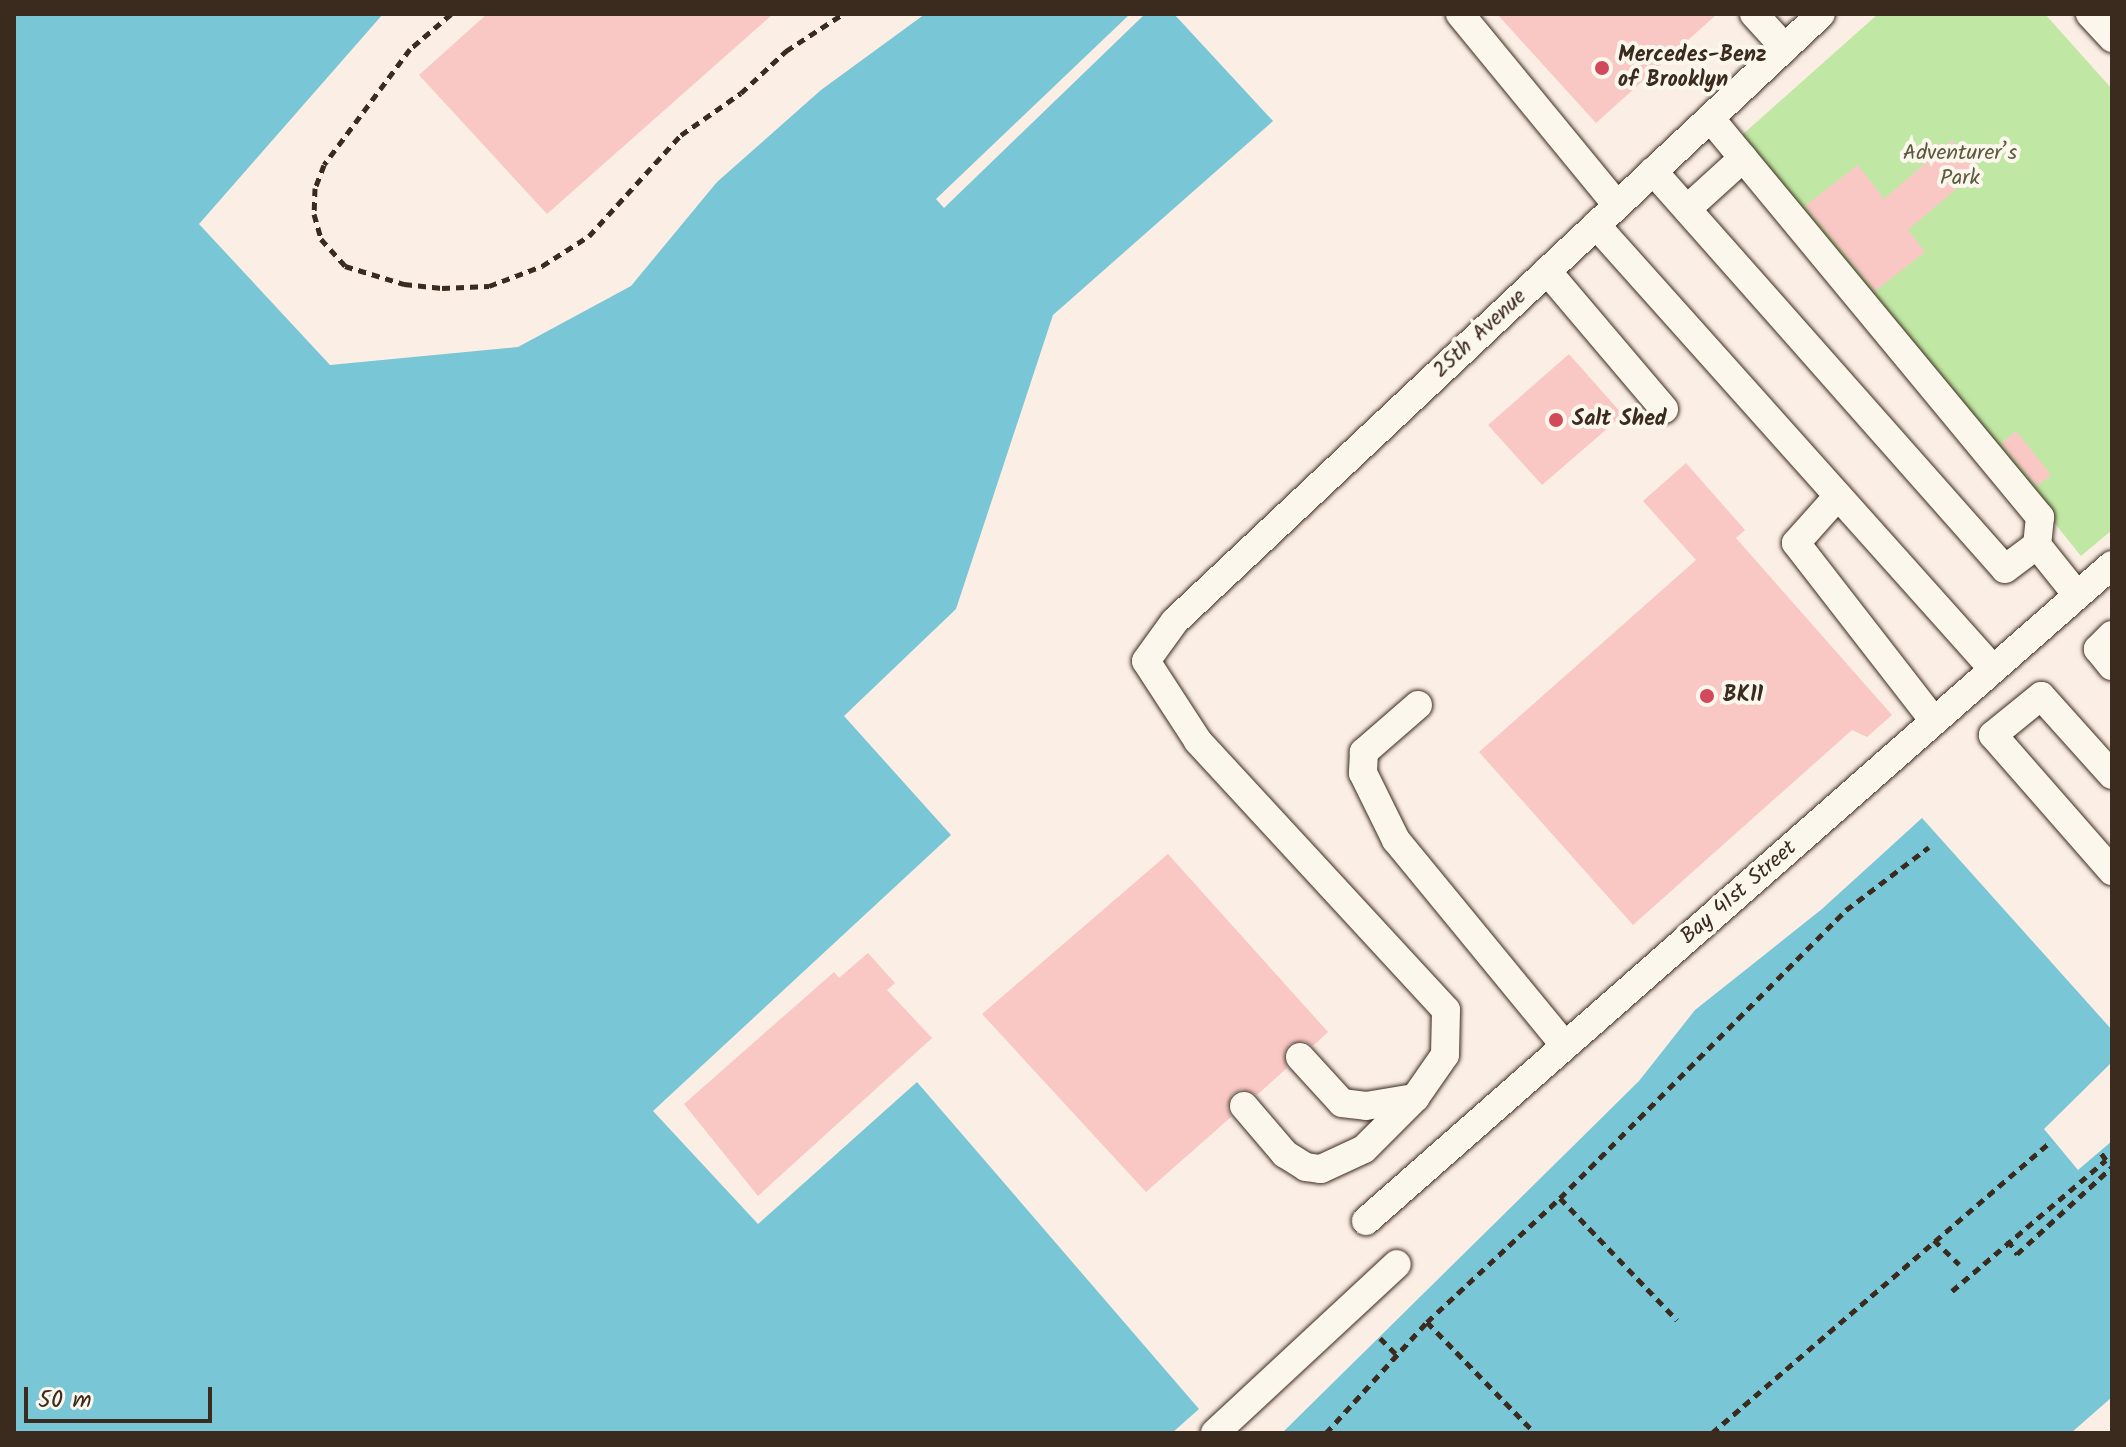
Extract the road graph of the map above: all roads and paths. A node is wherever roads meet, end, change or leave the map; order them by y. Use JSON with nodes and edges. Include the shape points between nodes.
{"nodes":[{"id":1,"x":451,"y":14,"type":"edge"},
{"id":2,"x":843,"y":14,"type":"edge"},
{"id":3,"x":1460,"y":14,"type":"edge"},
{"id":4,"x":1754,"y":14,"type":"edge"},
{"id":5,"x":1821,"y":14,"type":"edge"},
{"id":6,"x":2090,"y":14,"type":"edge"},
{"id":7,"x":2112,"y":38,"type":"edge"},
{"id":8,"x":1785,"y":48,"type":"junction"},
{"id":9,"x":1710,"y":118,"type":"junction"},
{"id":10,"x":1743,"y":158,"type":"junction"},
{"id":11,"x":1653,"y":171,"type":"junction"},
{"id":12,"x":1617,"y":205,"type":"junction"},
{"id":13,"x":1687,"y":209,"type":"junction"},
{"id":14,"x":1596,"y":225,"type":"junction"},
{"id":15,"x":1547,"y":271,"type":"junction"},
{"id":16,"x":1664,"y":409,"type":"dead end"},
{"id":17,"x":1838,"y":496,"type":"junction"},
{"id":18,"x":2037,"y":545,"type":"junction"},
{"id":19,"x":2112,"y":565,"type":"edge"},
{"id":20,"x":2077,"y":595,"type":"junction"},
{"id":21,"x":2112,"y":635,"type":"edge"},
{"id":22,"x":2112,"y":666,"type":"edge"},
{"id":23,"x":1993,"y":669,"type":"junction"},
{"id":24,"x":1418,"y":705,"type":"dead end"},
{"id":25,"x":1934,"y":721,"type":"junction"},
{"id":26,"x":2112,"y":775,"type":"edge"},
{"id":27,"x":1929,"y":847,"type":"dead end"},
{"id":28,"x":2112,"y":871,"type":"edge"},
{"id":29,"x":1565,"y":1046,"type":"junction"},
{"id":30,"x":1300,"y":1057,"type":"dead end"},
{"id":31,"x":1415,"y":1098,"type":"junction"},
{"id":32,"x":1244,"y":1106,"type":"dead end"},
{"id":33,"x":2052,"y":1141,"type":"dead end"},
{"id":34,"x":2100,"y":1151,"type":"dead end"},
{"id":35,"x":2112,"y":1167,"type":"edge"},
{"id":36,"x":1560,"y":1198,"type":"junction"},
{"id":37,"x":1366,"y":1221,"type":"dead end"},
{"id":38,"x":1934,"y":1240,"type":"junction"},
{"id":39,"x":2008,"y":1240,"type":"junction"},
{"id":40,"x":1397,"y":1264,"type":"dead end"},
{"id":41,"x":1959,"y":1264,"type":"dead end"},
{"id":42,"x":1952,"y":1291,"type":"dead end"},
{"id":43,"x":1677,"y":1320,"type":"dead end"},
{"id":44,"x":1427,"y":1322,"type":"junction"},
{"id":45,"x":1380,"y":1338,"type":"dead end"},
{"id":46,"x":1396,"y":1354,"type":"junction"},
{"id":47,"x":1215,"y":1433,"type":"edge"},
{"id":48,"x":1326,"y":1433,"type":"edge"},
{"id":49,"x":1535,"y":1433,"type":"edge"},
{"id":50,"x":1712,"y":1433,"type":"edge"}],
"edges":[{"from":1,"to":2,"type":"path","via":[[410,49],[324,165],[315,188],[314,214],[321,239],[345,266],[404,284],[442,288],[489,286],[542,266],[589,236],[681,135],[741,93],[786,51]]},
{"from":3,"to":12,"type":"street"},
{"from":4,"to":8,"type":"street"},
{"from":5,"to":8,"type":"street","name":"25th Avenue"},
{"from":6,"to":7,"type":"street"},
{"from":8,"to":9,"type":"street","name":"25th Avenue"},
{"from":9,"to":10,"type":"street"},
{"from":9,"to":11,"type":"street","name":"25th Avenue"},
{"from":10,"to":13,"type":"street"},
{"from":10,"to":18,"type":"street","via":[[2040,517]]},
{"from":11,"to":12,"type":"street","name":"25th Avenue"},
{"from":11,"to":13,"type":"street"},
{"from":12,"to":14,"type":"street","name":"25th Avenue"},
{"from":13,"to":18,"type":"street","via":[[2005,569]]},
{"from":14,"to":15,"type":"street","name":"25th Avenue"},
{"from":14,"to":17,"type":"street"},
{"from":15,"to":16,"type":"street"},
{"from":15,"to":31,"type":"street","name":"25th Avenue","via":[[1175,621],[1146,661],[1198,741],[1446,1010],[1445,1055]]},
{"from":17,"to":23,"type":"street"},
{"from":17,"to":25,"type":"street","via":[[1796,543]]},
{"from":18,"to":20,"type":"street"},
{"from":19,"to":20,"type":"street","name":"Bay 41st Street"},
{"from":20,"to":23,"type":"street","name":"Bay 41st Street"},
{"from":21,"to":22,"type":"street","via":[[2098,649]]},
{"from":23,"to":25,"type":"street","name":"Bay 41st Street"},
{"from":24,"to":29,"type":"street","via":[[1364,752],[1363,773],[1396,840]]},
{"from":25,"to":29,"type":"street","name":"Bay 41st Street"},
{"from":26,"to":28,"type":"street","via":[[2041,696],[1993,735]]},
{"from":27,"to":36,"type":"path","via":[[1846,910]]},
{"from":29,"to":37,"type":"street","name":"Bay 41st Street"},
{"from":30,"to":31,"type":"street","via":[[1342,1103],[1390,1104]]},
{"from":31,"to":32,"type":"street","via":[[1364,1149],[1321,1169],[1285,1154]]},
{"from":33,"to":38,"type":"path"},
{"from":34,"to":39,"type":"path","via":[[2106,1160]]},
{"from":35,"to":39,"type":"path","via":[[2017,1254]]},
{"from":36,"to":43,"type":"path"},
{"from":36,"to":44,"type":"path"},
{"from":38,"to":41,"type":"path"},
{"from":38,"to":50,"type":"path"},
{"from":39,"to":42,"type":"path"},
{"from":40,"to":47,"type":"street"},
{"from":44,"to":46,"type":"path"},
{"from":44,"to":49,"type":"path"},
{"from":45,"to":46,"type":"path"},
{"from":46,"to":48,"type":"path"}]}
